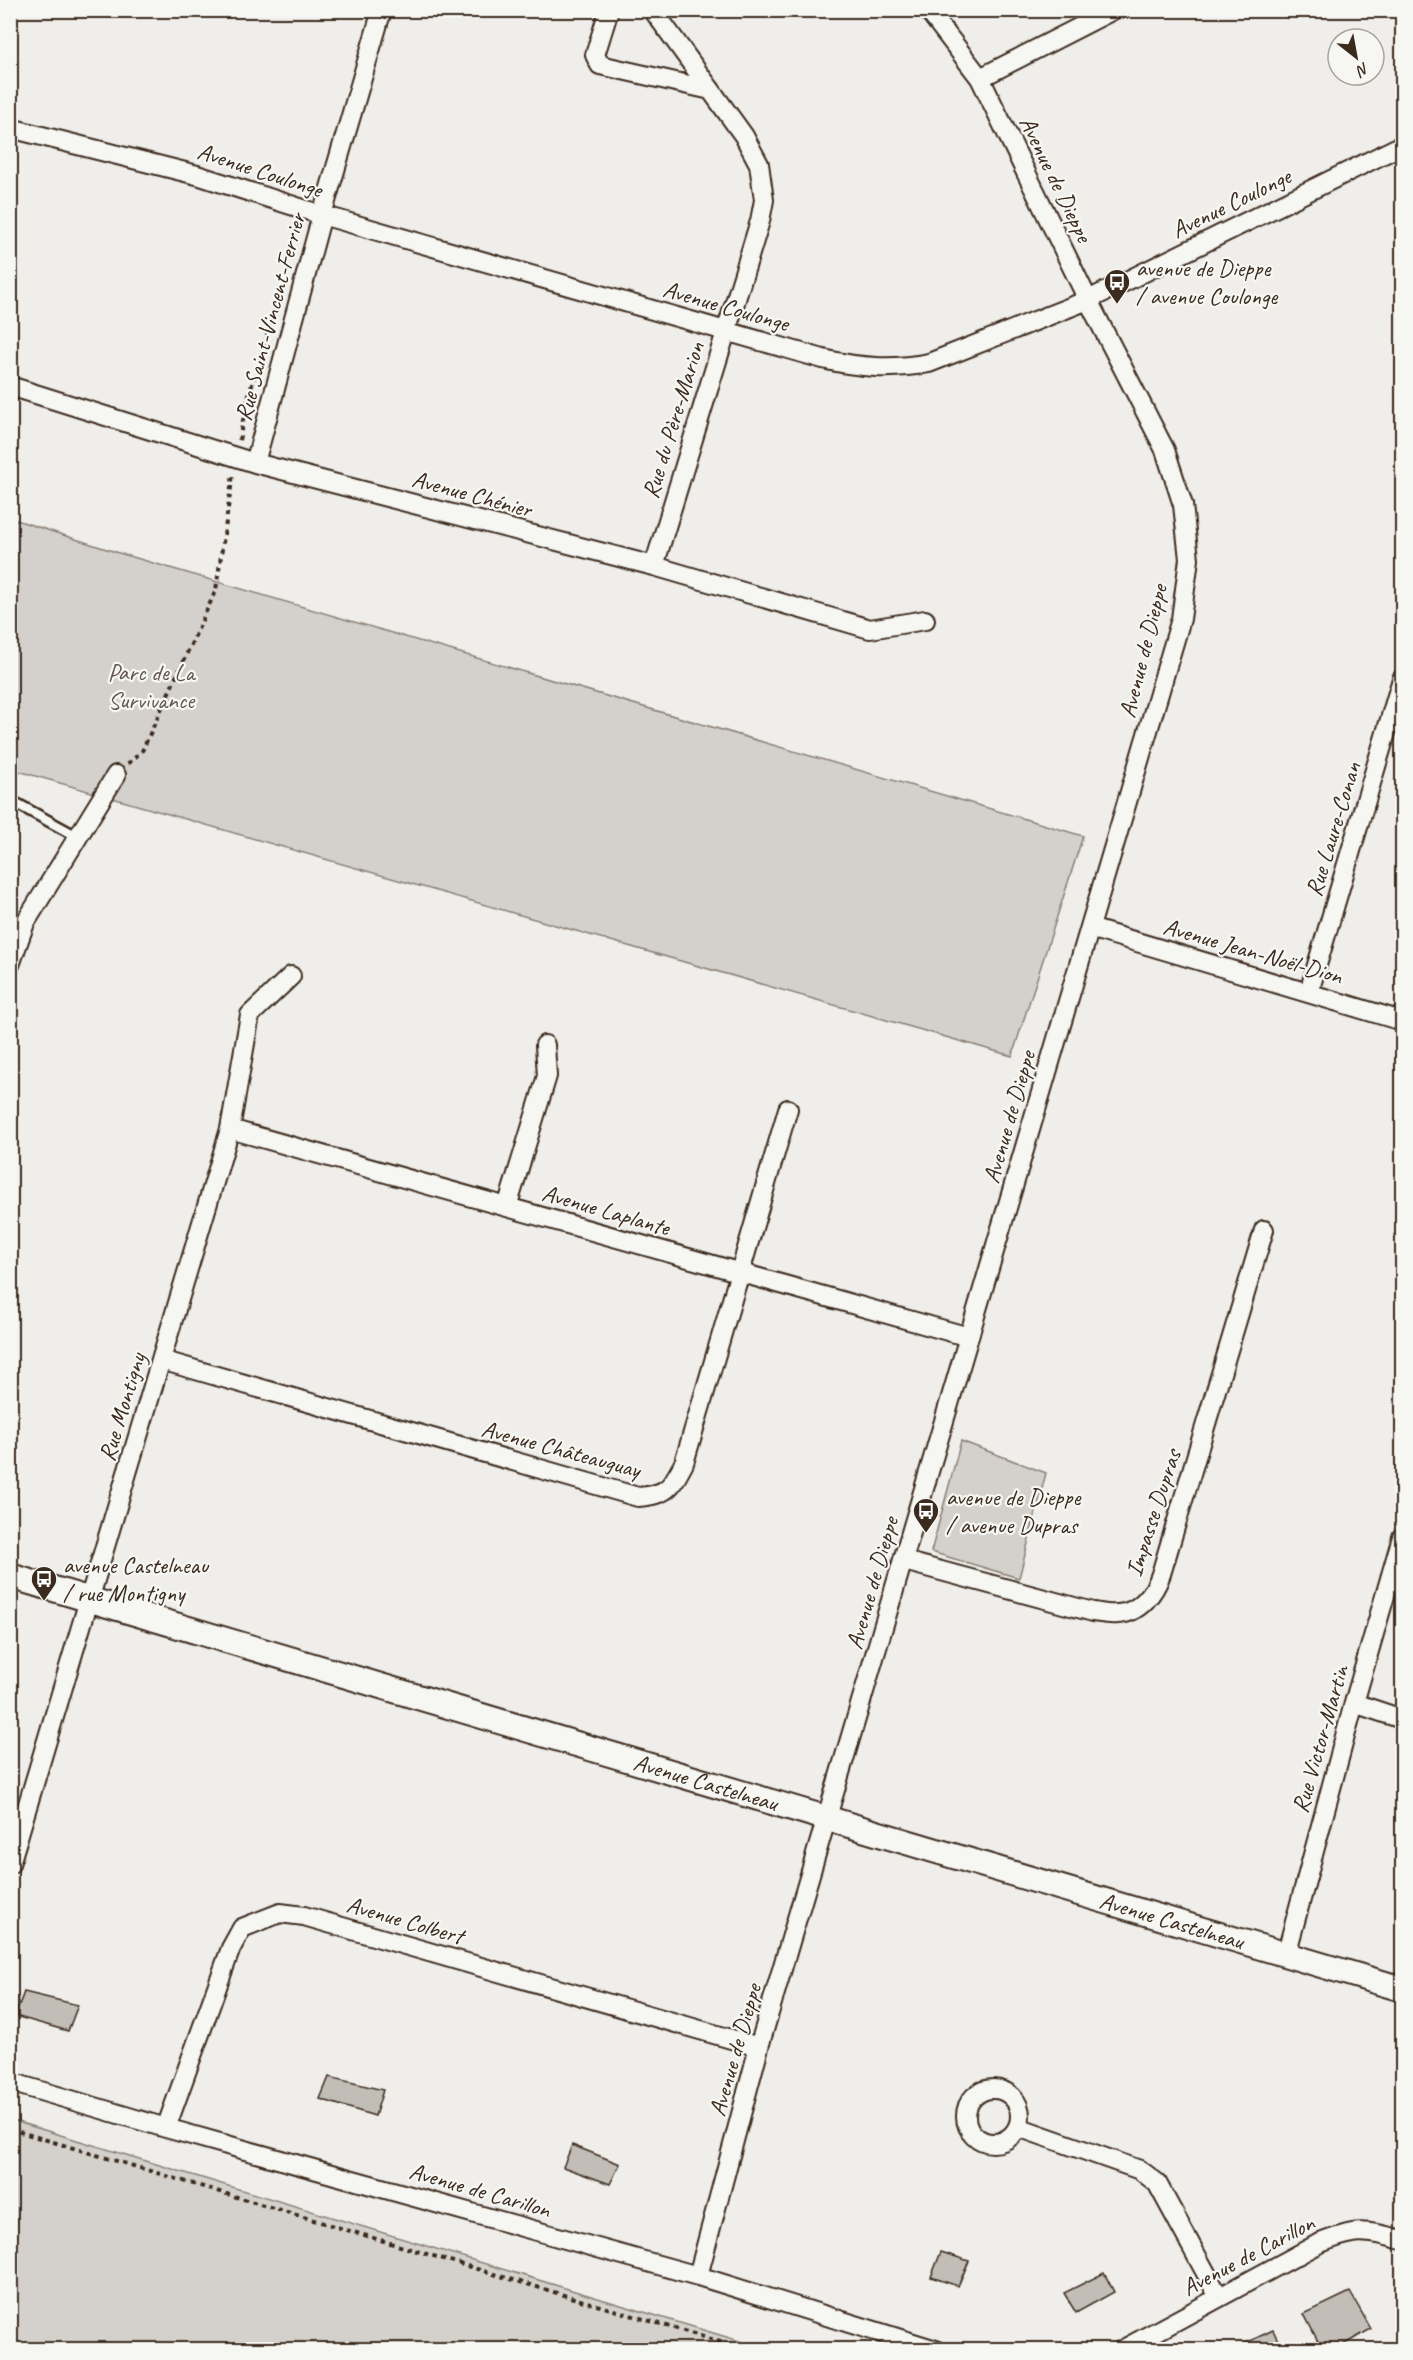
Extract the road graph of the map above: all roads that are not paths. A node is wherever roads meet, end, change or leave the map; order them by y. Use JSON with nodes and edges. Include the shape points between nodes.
{"nodes":[{"id":1,"x":381,"y":10,"type":"edge"},
{"id":2,"x":609,"y":10,"type":"edge"},
{"id":3,"x":653,"y":10,"type":"edge"},
{"id":4,"x":928,"y":10,"type":"edge"},
{"id":5,"x":1113,"y":10,"type":"edge"},
{"id":6,"x":980,"y":78,"type":"junction"},
{"id":7,"x":711,"y":90,"type":"junction"},
{"id":8,"x":10,"y":128,"type":"edge"},
{"id":9,"x":1402,"y":145,"type":"edge"},
{"id":10,"x":322,"y":215,"type":"junction"},
{"id":11,"x":1088,"y":300,"type":"junction"},
{"id":12,"x":725,"y":331,"type":"junction"},
{"id":13,"x":10,"y":386,"type":"edge"},
{"id":14,"x":255,"y":463,"type":"junction"},
{"id":15,"x":654,"y":566,"type":"junction"},
{"id":16,"x":925,"y":620,"type":"dead end"},
{"id":17,"x":1402,"y":679,"type":"edge"},
{"id":18,"x":116,"y":775,"type":"dead end"},
{"id":19,"x":10,"y":800,"type":"edge"},
{"id":20,"x":78,"y":837,"type":"junction"},
{"id":21,"x":1090,"y":928,"type":"junction"},
{"id":22,"x":10,"y":965,"type":"edge"},
{"id":23,"x":291,"y":976,"type":"dead end"},
{"id":24,"x":1309,"y":992,"type":"junction"},
{"id":25,"x":1402,"y":1021,"type":"edge"},
{"id":26,"x":545,"y":1045,"type":"dead end"},
{"id":27,"x":788,"y":1109,"type":"dead end"},
{"id":28,"x":230,"y":1129,"type":"junction"},
{"id":29,"x":507,"y":1207,"type":"junction"},
{"id":30,"x":1264,"y":1230,"type":"dead end"},
{"id":31,"x":741,"y":1273,"type":"junction"},
{"id":32,"x":969,"y":1337,"type":"junction"},
{"id":33,"x":161,"y":1359,"type":"junction"},
{"id":34,"x":1402,"y":1537,"type":"edge"},
{"id":35,"x":904,"y":1561,"type":"junction"},
{"id":36,"x":10,"y":1576,"type":"edge"},
{"id":37,"x":89,"y":1600,"type":"junction"},
{"id":38,"x":1354,"y":1703,"type":"junction"},
{"id":39,"x":1402,"y":1719,"type":"edge"},
{"id":40,"x":828,"y":1817,"type":"junction"},
{"id":41,"x":10,"y":1864,"type":"edge"},
{"id":42,"x":1286,"y":1955,"type":"junction"},
{"id":43,"x":1402,"y":1989,"type":"edge"},
{"id":44,"x":759,"y":2047,"type":"junction"},
{"id":45,"x":10,"y":2082,"type":"edge"},
{"id":46,"x":1018,"y":2127,"type":"dead end"},
{"id":47,"x":166,"y":2128,"type":"junction"},
{"id":48,"x":1402,"y":2240,"type":"edge"},
{"id":49,"x":698,"y":2276,"type":"junction"},
{"id":50,"x":1219,"y":2297,"type":"junction"},
{"id":51,"x":936,"y":2349,"type":"edge"},
{"id":52,"x":1122,"y":2349,"type":"edge"}],
"edges":[{"from":1,"to":10,"type":"street","name":"Rue Saint-Vincent-Ferrier"},
{"from":2,"to":7,"type":"street","via":[[595,55],[600,65]]},
{"from":3,"to":7,"type":"street","name":"Rue du Père-Marion"},
{"from":4,"to":6,"type":"street","name":"Avenue de Dieppe"},
{"from":5,"to":6,"type":"street"},
{"from":6,"to":11,"type":"street","name":"Avenue de Dieppe"},
{"from":7,"to":12,"type":"street","name":"Rue du Père-Marion","via":[[759,164],[764,200]]},
{"from":8,"to":10,"type":"street","name":"Avenue Coulonge","via":[[197,175]]},
{"from":9,"to":11,"type":"street","name":"Avenue Coulonge"},
{"from":10,"to":12,"type":"street","name":"Avenue Coulonge"},
{"from":10,"to":14,"type":"street","name":"Rue Saint-Vincent-Ferrier"},
{"from":11,"to":12,"type":"street","name":"Avenue Coulonge","via":[[962,352],[901,368],[852,366]]},
{"from":11,"to":21,"type":"street","name":"Avenue de Dieppe","via":[[1166,450],[1183,505],[1189,559],[1181,619]]},
{"from":12,"to":15,"type":"street","name":"Rue du Père-Marion"},
{"from":13,"to":14,"type":"street","name":"Avenue Chénier"},
{"from":14,"to":15,"type":"street","name":"Avenue Chénier"},
{"from":15,"to":16,"type":"street","name":"Avenue Chénier","via":[[870,629]]},
{"from":17,"to":24,"type":"street","name":"Rue Laure-Conan"},
{"from":18,"to":20,"type":"street"},
{"from":19,"to":20,"type":"lane"},
{"from":20,"to":22,"type":"street","via":[[25,923]]},
{"from":21,"to":24,"type":"street","name":"Avenue Jean-Noël-Dion"},
{"from":21,"to":32,"type":"street","name":"Avenue de Dieppe"},
{"from":23,"to":28,"type":"street","name":"Rue Montigny","via":[[250,1015]]},
{"from":24,"to":25,"type":"street","name":"Avenue Jean-Noël-Dion"},
{"from":26,"to":29,"type":"street","via":[[547,1076]]},
{"from":27,"to":31,"type":"street","name":"Avenue Châteauguay"},
{"from":28,"to":29,"type":"street","name":"Avenue Laplante"},
{"from":28,"to":33,"type":"street","name":"Rue Montigny"},
{"from":29,"to":31,"type":"street","name":"Avenue Laplante"},
{"from":30,"to":35,"type":"street","name":"Impasse Dupras","via":[[1156,1589],[1137,1607],[1120,1615],[1093,1612]]},
{"from":31,"to":32,"type":"street","name":"Avenue Laplante"},
{"from":31,"to":33,"type":"street","name":"Avenue Châteauguay","via":[[684,1463],[671,1485],[657,1496],[638,1497]]},
{"from":32,"to":35,"type":"street","name":"Avenue de Dieppe"},
{"from":33,"to":37,"type":"street","name":"Rue Montigny"},
{"from":34,"to":38,"type":"street","name":"Rue Victor-Martin"},
{"from":35,"to":40,"type":"street","name":"Avenue de Dieppe"},
{"from":36,"to":37,"type":"street","name":"Avenue Castelneau"},
{"from":37,"to":40,"type":"street","name":"Avenue Castelneau"},
{"from":37,"to":41,"type":"street","name":"Rue Montigny"},
{"from":38,"to":39,"type":"street"},
{"from":38,"to":42,"type":"street","name":"Rue Victor-Martin"},
{"from":40,"to":42,"type":"street","name":"Avenue Castelneau"},
{"from":40,"to":44,"type":"street","name":"Avenue de Dieppe"},
{"from":42,"to":43,"type":"street","name":"Avenue Castelneau"},
{"from":44,"to":47,"type":"street","name":"Avenue Colbert","via":[[304,1916],[280,1913],[242,1928],[231,1948]]},
{"from":44,"to":49,"type":"street","name":"Avenue de Dieppe"},
{"from":45,"to":47,"type":"street","name":"Avenue de Carillon"},
{"from":46,"to":50,"type":"street","via":[[1140,2169],[1157,2183]]},
{"from":47,"to":49,"type":"street","name":"Avenue de Carillon"},
{"from":48,"to":50,"type":"street","name":"Avenue de Carillon","via":[[1376,2232],[1348,2232]]},
{"from":49,"to":51,"type":"street","name":"Avenue de Carillon"},
{"from":50,"to":52,"type":"street","name":"Avenue de Carillon"}]}
